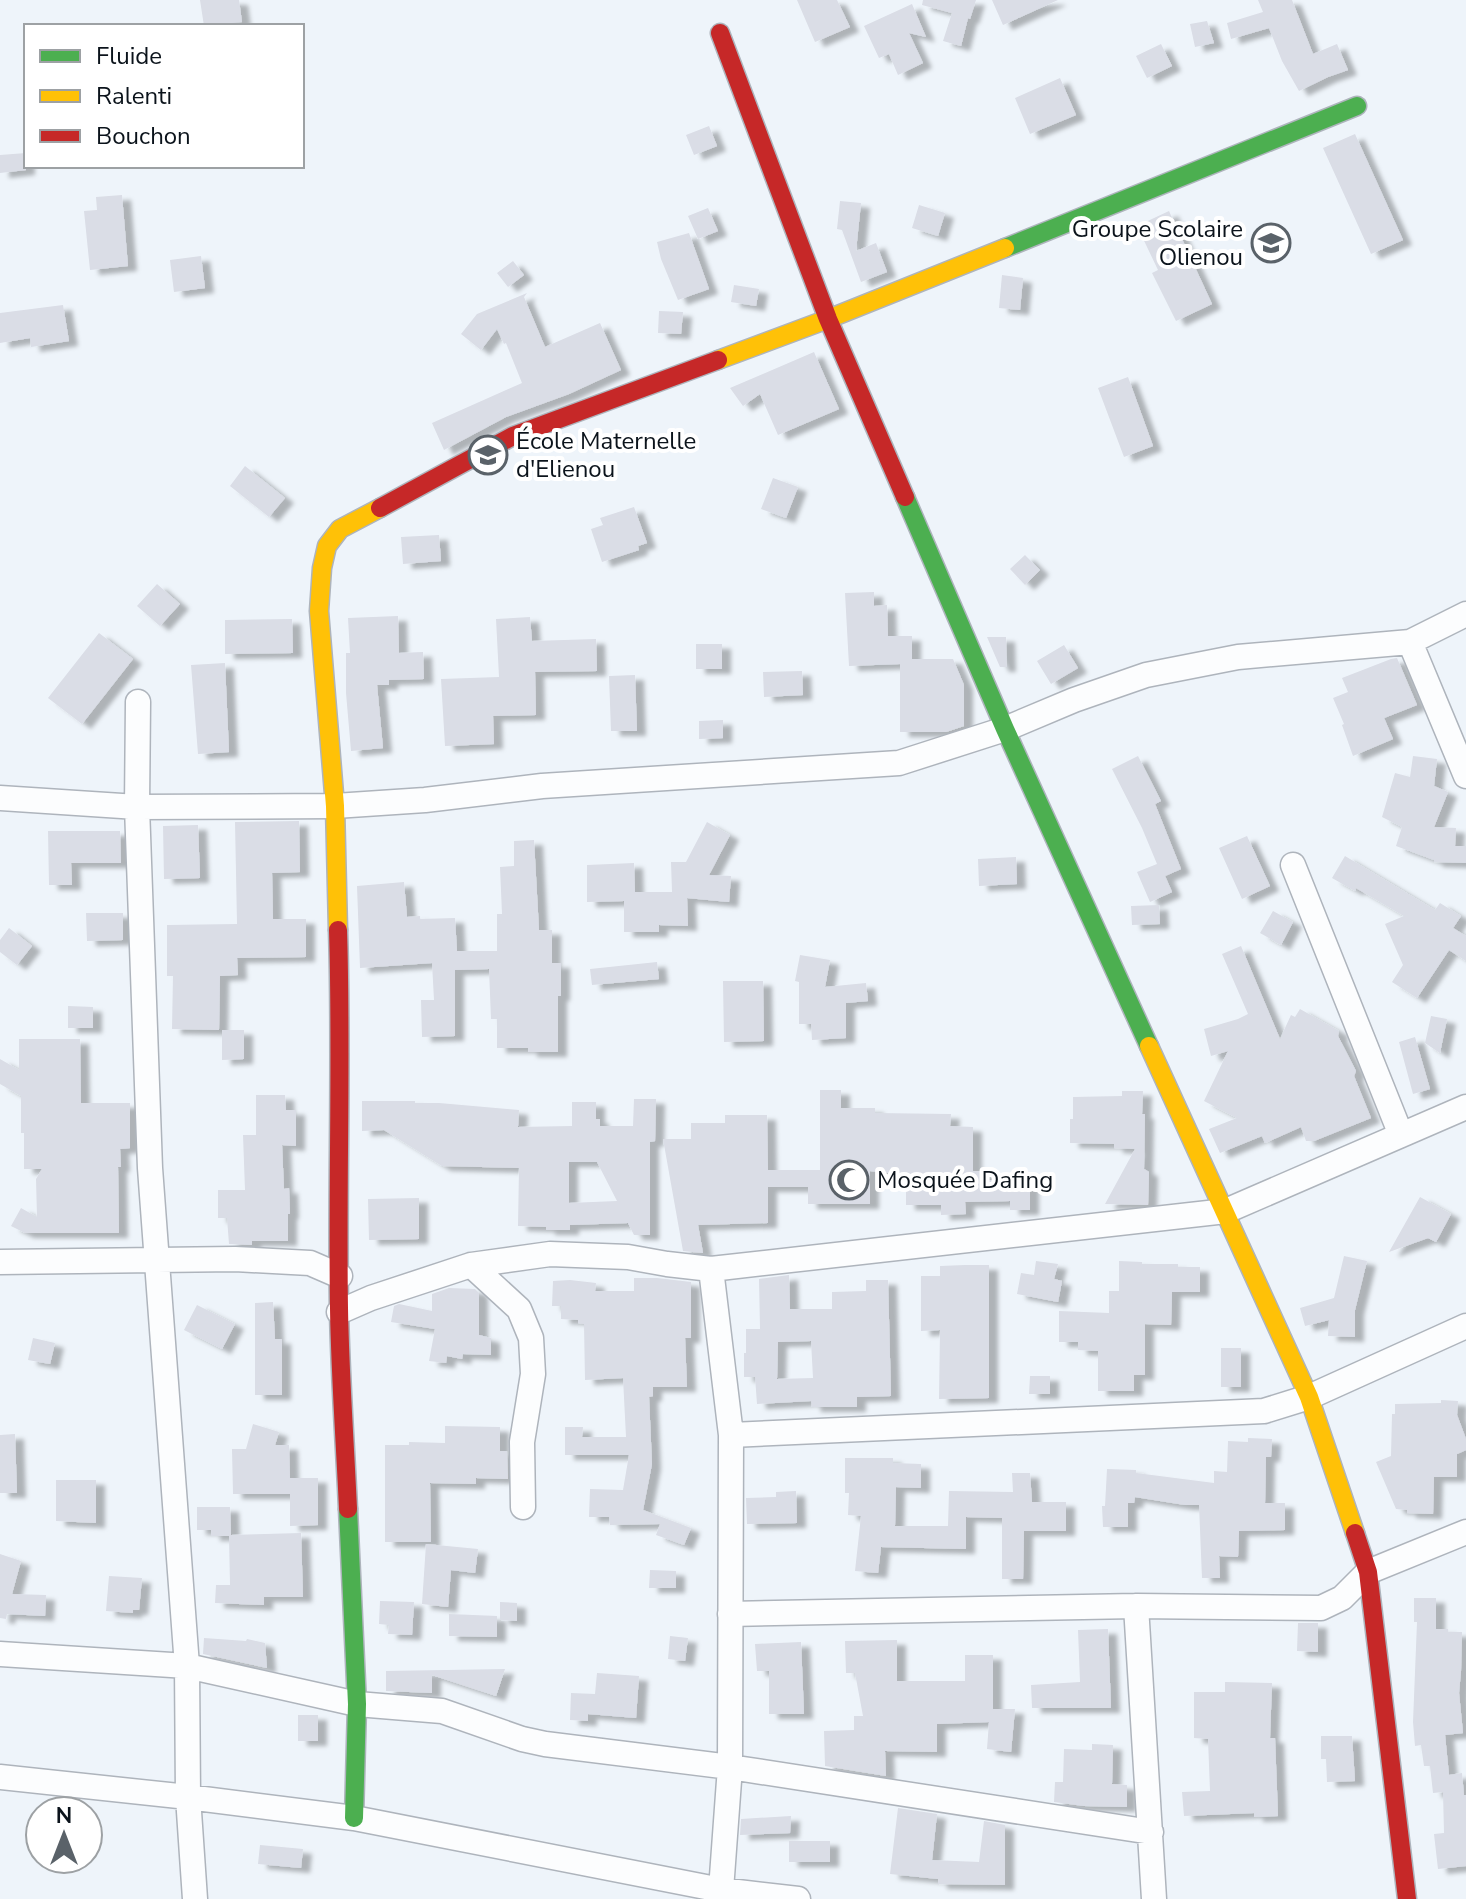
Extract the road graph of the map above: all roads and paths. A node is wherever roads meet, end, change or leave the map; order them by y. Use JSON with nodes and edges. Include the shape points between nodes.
{"nodes":[{"id":1,"x":720,"y":33,"type":"dead end"},
{"id":2,"x":1357,"y":106,"type":"dead end"},
{"id":3,"x":828,"y":319,"type":"junction"},
{"id":4,"x":1466,"y":614,"type":"edge"},
{"id":5,"x":1410,"y":642,"type":"junction"},
{"id":6,"x":138,"y":702,"type":"dead end"},
{"id":7,"x":1005,"y":729,"type":"junction"},
{"id":8,"x":1466,"y":776,"type":"edge"},
{"id":9,"x":0,"y":798,"type":"edge"},
{"id":10,"x":335,"y":806,"type":"junction"},
{"id":11,"x":137,"y":807,"type":"junction"},
{"id":12,"x":1293,"y":865,"type":"dead end"},
{"id":13,"x":1466,"y":1107,"type":"edge"},
{"id":14,"x":1401,"y":1135,"type":"junction"},
{"id":15,"x":1226,"y":1211,"type":"junction"},
{"id":16,"x":156,"y":1261,"type":"junction"},
{"id":17,"x":0,"y":1262,"type":"edge"},
{"id":18,"x":471,"y":1265,"type":"junction"},
{"id":19,"x":711,"y":1269,"type":"junction"},
{"id":20,"x":340,"y":1276,"type":"junction"},
{"id":21,"x":339,"y":1312,"type":"junction"},
{"id":22,"x":1466,"y":1326,"type":"edge"},
{"id":23,"x":1309,"y":1397,"type":"junction"},
{"id":24,"x":731,"y":1435,"type":"junction"},
{"id":25,"x":523,"y":1507,"type":"dead end"},
{"id":26,"x":1466,"y":1532,"type":"edge"},
{"id":27,"x":1368,"y":1572,"type":"junction"},
{"id":28,"x":1136,"y":1606,"type":"junction"},
{"id":29,"x":730,"y":1614,"type":"junction"},
{"id":30,"x":0,"y":1654,"type":"edge"},
{"id":31,"x":187,"y":1666,"type":"junction"},
{"id":32,"x":357,"y":1704,"type":"junction"},
{"id":33,"x":730,"y":1767,"type":"junction"},
{"id":34,"x":0,"y":1777,"type":"edge"},
{"id":35,"x":188,"y":1797,"type":"junction"},
{"id":36,"x":354,"y":1818,"type":"junction"},
{"id":37,"x":1151,"y":1832,"type":"junction"},
{"id":38,"x":721,"y":1890,"type":"junction"},
{"id":39,"x":195,"y":1899,"type":"edge"},
{"id":40,"x":798,"y":1899,"type":"edge"},
{"id":41,"x":1154,"y":1899,"type":"edge"},
{"id":42,"x":1407,"y":1899,"type":"edge"}],
"edges":[{"from":1,"to":3,"type":"street"},
{"from":2,"to":3,"type":"street"},
{"from":3,"to":7,"type":"street"},
{"from":3,"to":10,"type":"street","via":[[513,436],[340,529],[327,546],[319,611]]},
{"from":4,"to":5,"type":"street"},
{"from":5,"to":7,"type":"street","via":[[1238,657],[1146,675]]},
{"from":5,"to":8,"type":"street"},
{"from":6,"to":11,"type":"street"},
{"from":7,"to":10,"type":"street","via":[[899,763],[542,786]]},
{"from":7,"to":15,"type":"street"},
{"from":9,"to":11,"type":"street"},
{"from":10,"to":11,"type":"street"},
{"from":10,"to":20,"type":"street"},
{"from":11,"to":16,"type":"street"},
{"from":12,"to":14,"type":"street"},
{"from":13,"to":14,"type":"street"},
{"from":14,"to":15,"type":"street"},
{"from":15,"to":19,"type":"street"},
{"from":15,"to":23,"type":"street"},
{"from":16,"to":17,"type":"street"},
{"from":16,"to":20,"type":"street","via":[[310,1263]]},
{"from":16,"to":31,"type":"street"},
{"from":18,"to":19,"type":"street","via":[[550,1254],[628,1257]]},
{"from":18,"to":21,"type":"street"},
{"from":18,"to":25,"type":"street","via":[[519,1309],[531,1338],[533,1374],[522,1442]]},
{"from":19,"to":24,"type":"street"},
{"from":20,"to":21,"type":"street"},
{"from":21,"to":32,"type":"street"},
{"from":22,"to":23,"type":"street"},
{"from":23,"to":24,"type":"street","via":[[1264,1411]]},
{"from":23,"to":27,"type":"street"},
{"from":24,"to":29,"type":"street"},
{"from":26,"to":27,"type":"street"},
{"from":27,"to":28,"type":"street","via":[[1342,1598],[1321,1608]]},
{"from":27,"to":42,"type":"street"},
{"from":28,"to":29,"type":"street"},
{"from":28,"to":37,"type":"street"},
{"from":29,"to":33,"type":"street"},
{"from":30,"to":31,"type":"street"},
{"from":31,"to":32,"type":"street"},
{"from":31,"to":35,"type":"street"},
{"from":32,"to":33,"type":"street","via":[[442,1711],[545,1744]]},
{"from":32,"to":36,"type":"street"},
{"from":33,"to":37,"type":"street"},
{"from":33,"to":38,"type":"street"},
{"from":34,"to":35,"type":"street"},
{"from":35,"to":36,"type":"street"},
{"from":35,"to":39,"type":"street"},
{"from":36,"to":38,"type":"street"},
{"from":37,"to":41,"type":"street"},
{"from":38,"to":40,"type":"street"}]}
